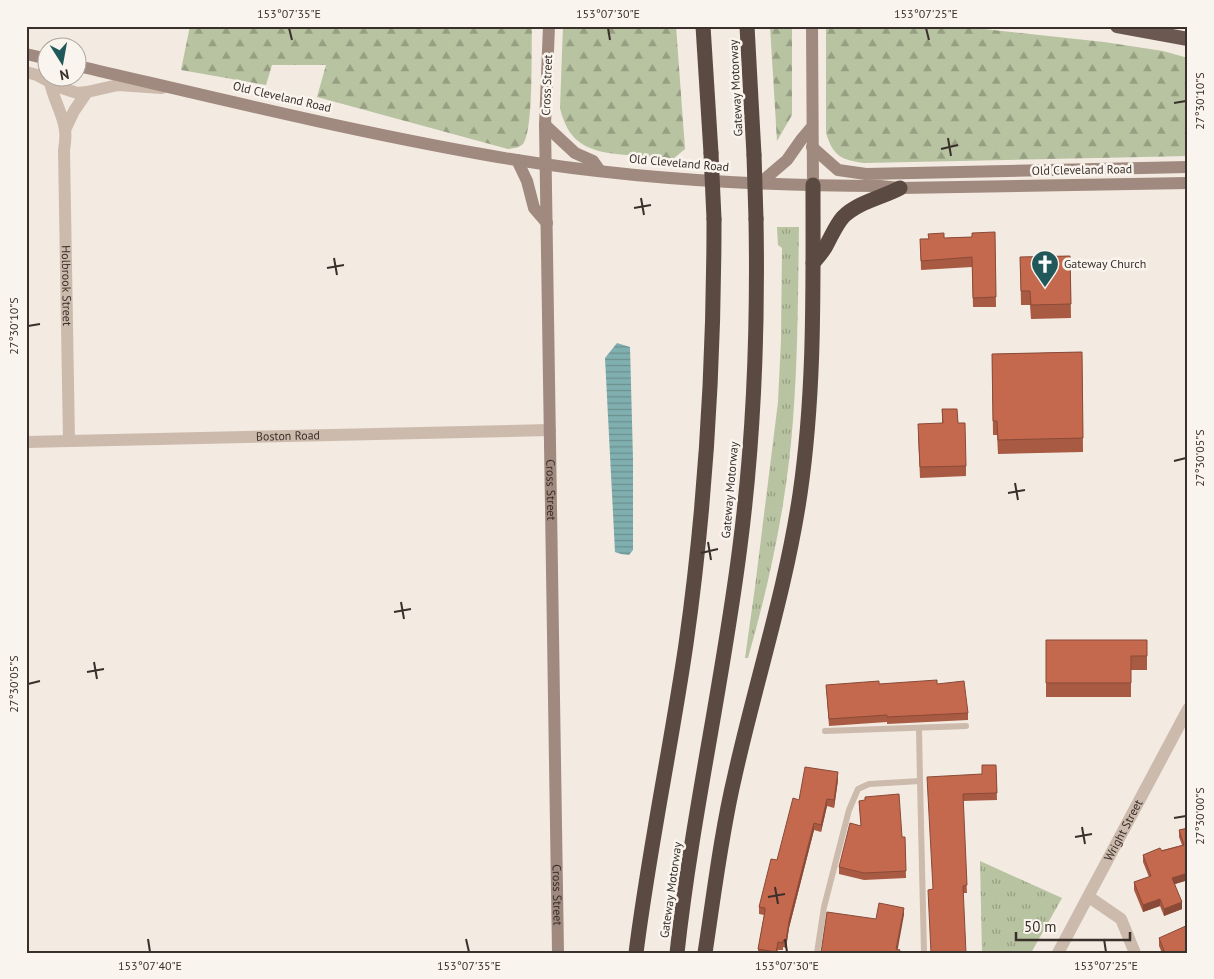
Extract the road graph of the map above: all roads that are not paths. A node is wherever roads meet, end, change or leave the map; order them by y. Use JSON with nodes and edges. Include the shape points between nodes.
{"nodes":[{"id":1,"x":549,"y":26,"type":"edge"},
{"id":2,"x":703,"y":26,"type":"edge"},
{"id":3,"x":747,"y":26,"type":"edge"},
{"id":4,"x":812,"y":26,"type":"edge"},
{"id":5,"x":1117,"y":26,"type":"edge"},
{"id":6,"x":1188,"y":39,"type":"edge"},
{"id":7,"x":88,"y":68,"type":"edge"},
{"id":8,"x":26,"y":72,"type":"edge"},
{"id":9,"x":38,"y":76,"type":"edge"},
{"id":10,"x":52,"y":88,"type":"edge"},
{"id":11,"x":63,"y":88,"type":"edge"},
{"id":12,"x":175,"y":88,"type":"junction"},
{"id":13,"x":87,"y":92,"type":"junction"},
{"id":14,"x":545,"y":125,"type":"junction"},
{"id":15,"x":812,"y":128,"type":"junction"},
{"id":16,"x":65,"y":130,"type":"junction"},
{"id":17,"x":812,"y":148,"type":"junction"},
{"id":18,"x":517,"y":160,"type":"junction"},
{"id":19,"x":546,"y":164,"type":"junction"},
{"id":20,"x":1188,"y":167,"type":"edge"},
{"id":21,"x":600,"y":171,"type":"junction"},
{"id":22,"x":1188,"y":183,"type":"edge"},
{"id":23,"x":759,"y":184,"type":"junction"},
{"id":24,"x":813,"y":185,"type":"junction"},
{"id":25,"x":900,"y":188,"type":"junction"},
{"id":26,"x":546,"y":223,"type":"junction"},
{"id":27,"x":813,"y":263,"type":"junction"},
{"id":28,"x":550,"y":430,"type":"junction"},
{"id":29,"x":69,"y":441,"type":"junction"},
{"id":30,"x":26,"y":442,"type":"edge"},
{"id":31,"x":1188,"y":709,"type":"edge"},
{"id":32,"x":966,"y":726,"type":"dead end"},
{"id":33,"x":919,"y":728,"type":"junction"},
{"id":34,"x":825,"y":731,"type":"dead end"},
{"id":35,"x":920,"y":782,"type":"junction"},
{"id":36,"x":1089,"y":897,"type":"junction"},
{"id":37,"x":558,"y":953,"type":"edge"},
{"id":38,"x":636,"y":953,"type":"edge"},
{"id":39,"x":677,"y":953,"type":"edge"},
{"id":40,"x":705,"y":953,"type":"edge"},
{"id":41,"x":817,"y":953,"type":"edge"},
{"id":42,"x":924,"y":953,"type":"edge"},
{"id":43,"x":1058,"y":953,"type":"edge"},
{"id":44,"x":1135,"y":953,"type":"edge"}],
"edges":[{"from":1,"to":14,"type":"main road","name":"Cross Street"},
{"from":2,"to":38,"type":"highway","name":"Gateway Motorway","bridge":true,"via":[[714,219],[705,468],[686,645]]},
{"from":3,"to":39,"type":"highway","name":"Gateway Motorway","bridge":true,"via":[[757,271],[748,465],[740,546]]},
{"from":4,"to":15,"type":"main road"},
{"from":5,"to":6,"type":"highway"},
{"from":7,"to":12,"type":"main road","name":"Old Cleveland Road"},
{"from":8,"to":9,"type":"street","name":"Old Cleveland Road"},
{"from":10,"to":16,"type":"street","name":"Holbrook Street"},
{"from":11,"to":13,"type":"street","name":"Old Cleveland Road"},
{"from":12,"to":13,"type":"street","name":"Old Cleveland Road","via":[[118,85]]},
{"from":12,"to":18,"type":"main road","name":"Old Cleveland Road","via":[[356,129]]},
{"from":13,"to":16,"type":"street","name":"Holbrook Street"},
{"from":14,"to":19,"type":"main road","name":"Cross Street"},
{"from":14,"to":21,"type":"main road","via":[[575,153],[592,161]]},
{"from":15,"to":17,"type":"main road"},
{"from":15,"to":23,"type":"main road","via":[[788,160]]},
{"from":16,"to":29,"type":"street","name":"Holbrook Street"},
{"from":17,"to":20,"type":"main road","via":[[838,170],[866,174]]},
{"from":17,"to":24,"type":"main road"},
{"from":18,"to":19,"type":"main road","name":"Old Cleveland Road"},
{"from":18,"to":26,"type":"main road","via":[[534,208]]},
{"from":19,"to":21,"type":"main road","name":"Old Cleveland Road"},
{"from":19,"to":26,"type":"main road","name":"Cross Street"},
{"from":21,"to":23,"type":"main road","name":"Old Cleveland Road"},
{"from":22,"to":25,"type":"main road","name":"Old Cleveland Road"},
{"from":23,"to":24,"type":"main road","name":"Old Cleveland Road"},
{"from":24,"to":25,"type":"main road","name":"Old Cleveland Road"},
{"from":24,"to":27,"type":"highway"},
{"from":25,"to":27,"type":"highway","via":[[844,216]]},
{"from":26,"to":28,"type":"main road","name":"Cross Street"},
{"from":27,"to":40,"type":"highway","via":[[812,381],[800,494],[778,607],[734,778]]},
{"from":28,"to":29,"type":"street","name":"Boston Road"},
{"from":28,"to":37,"type":"main road","name":"Cross Street"},
{"from":29,"to":30,"type":"street","name":"Boston Road"},
{"from":31,"to":36,"type":"street","name":"Wright Street"},
{"from":32,"to":33,"type":"lane"},
{"from":33,"to":34,"type":"lane"},
{"from":33,"to":35,"type":"lane"},
{"from":35,"to":41,"type":"lane","via":[[869,784],[858,789],[849,810],[824,907]]},
{"from":35,"to":42,"type":"lane"},
{"from":36,"to":43,"type":"street","name":"Wright Street"},
{"from":36,"to":44,"type":"street","via":[[1121,919]]}]}
